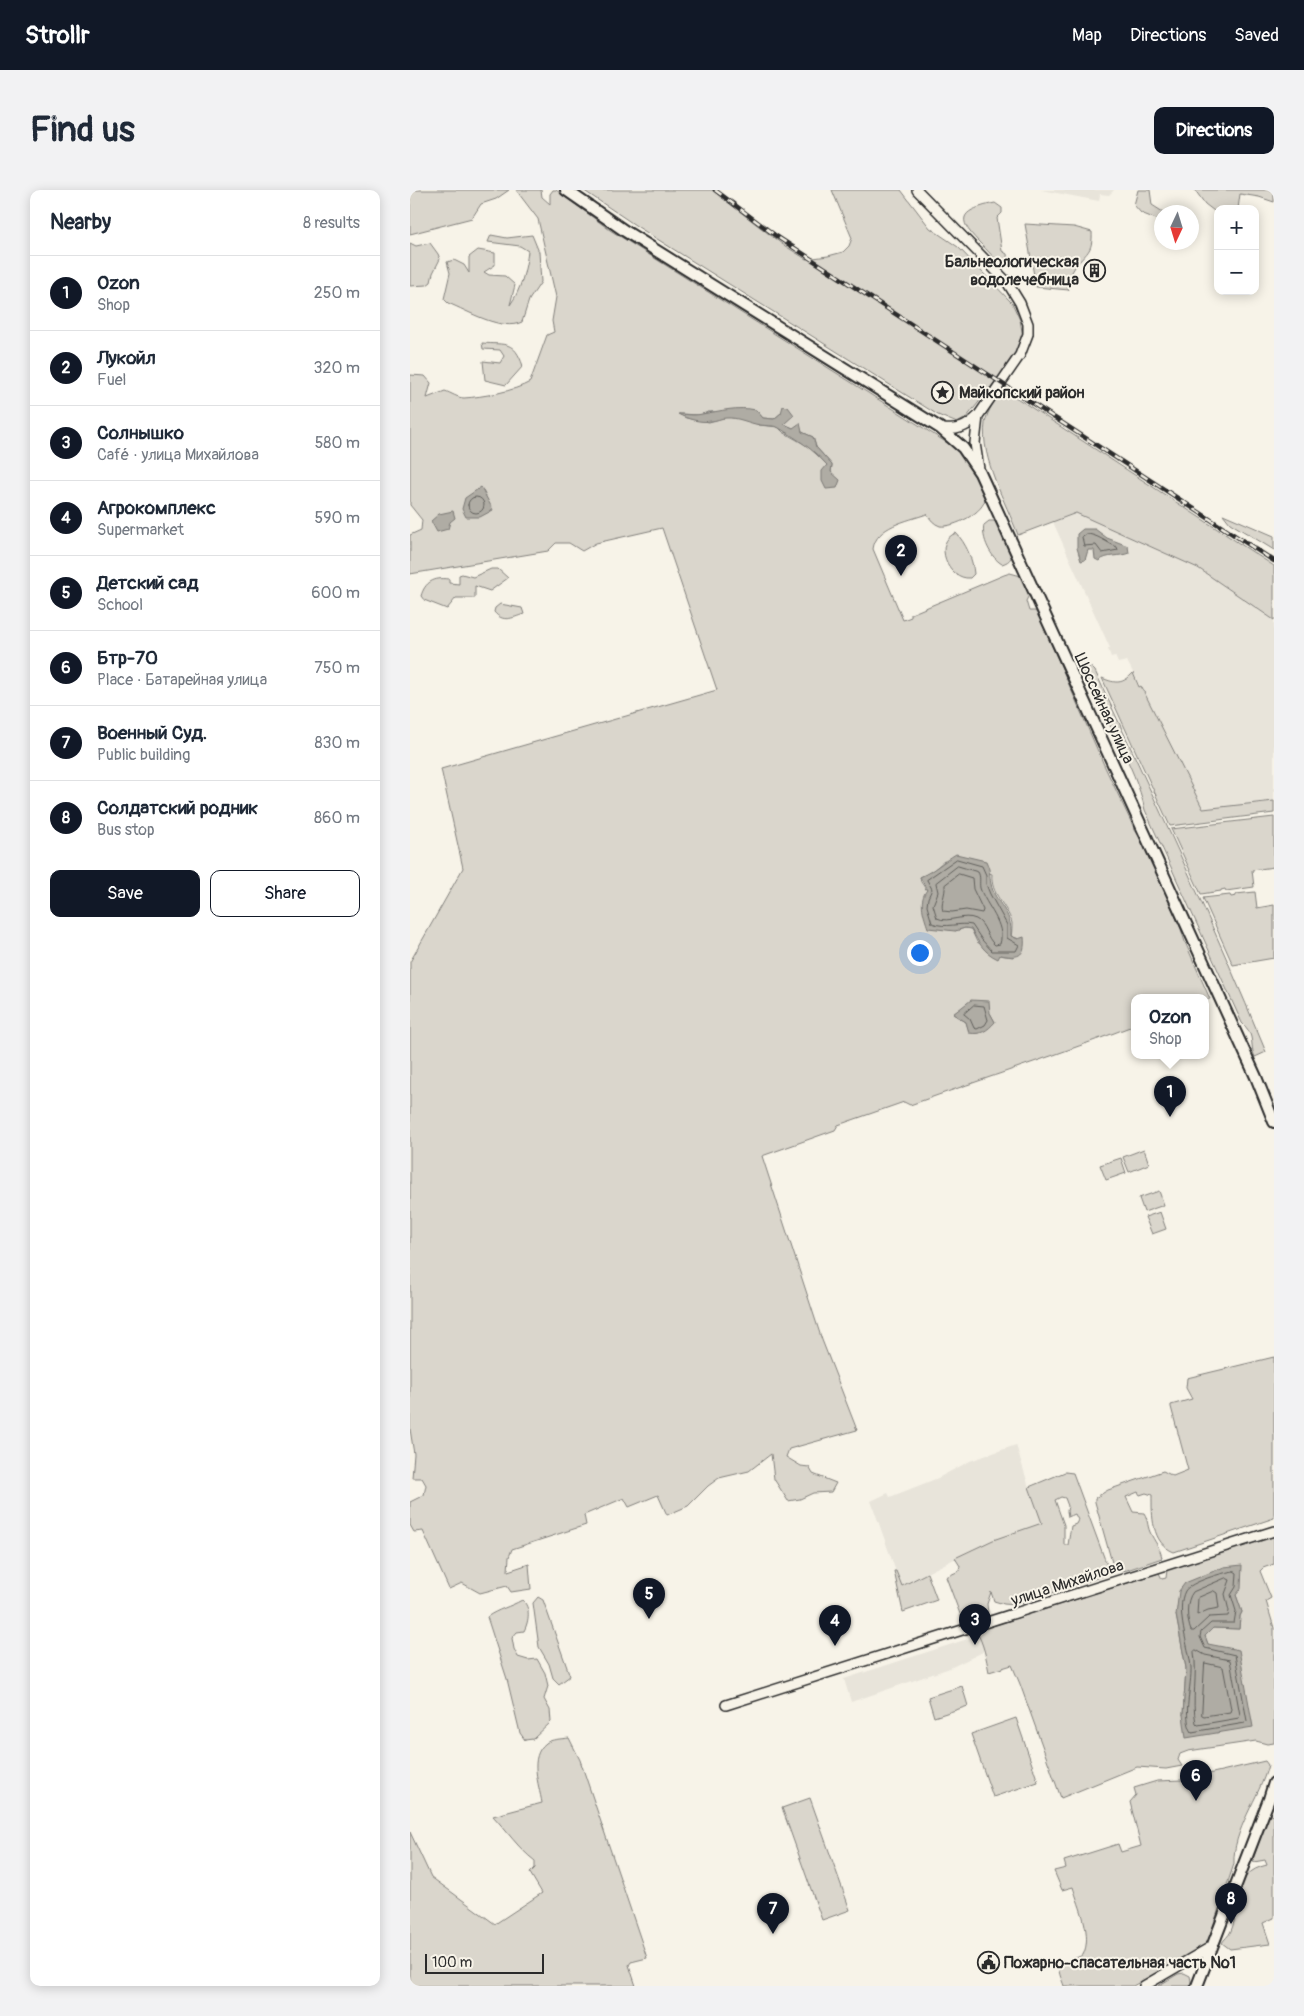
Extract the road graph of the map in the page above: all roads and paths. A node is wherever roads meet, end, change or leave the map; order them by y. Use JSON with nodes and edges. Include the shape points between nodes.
{"nodes":[{"id":1,"x":566,"y":190,"type":"edge"},
{"id":2,"x":917,"y":190,"type":"edge"},
{"id":3,"x":978,"y":416,"type":"junction"},
{"id":4,"x":940,"y":428,"type":"junction"},
{"id":5,"x":980,"y":473,"type":"junction"},
{"id":6,"x":1274,"y":1122,"type":"edge"},
{"id":7,"x":1274,"y":1531,"type":"edge"},
{"id":8,"x":726,"y":1705,"type":"dead end"},
{"id":9,"x":1274,"y":1783,"type":"edge"},
{"id":10,"x":1212,"y":1947,"type":"junction"},
{"id":11,"x":1144,"y":1986,"type":"edge"},
{"id":12,"x":1197,"y":1986,"type":"edge"}],
"edges":[{"from":1,"to":4,"type":"main road","via":[[625,231]]},
{"from":2,"to":3,"type":"street","name":"Шоссейная улица","via":[[1007,282],[1022,306],[1028,324],[1020,355]]},
{"from":3,"to":4,"type":"street","via":[[963,428]]},
{"from":3,"to":5,"type":"street","name":"Шоссейная улица","via":[[975,443]]},
{"from":4,"to":5,"type":"main road","via":[[963,448]]},
{"from":5,"to":6,"type":"main road","name":"Шоссейная улица","via":[[1166,877]]},
{"from":7,"to":8,"type":"street","name":"улица Михайлова"},
{"from":9,"to":10,"type":"main road"},
{"from":10,"to":11,"type":"street"},
{"from":10,"to":12,"type":"main road"}]}
